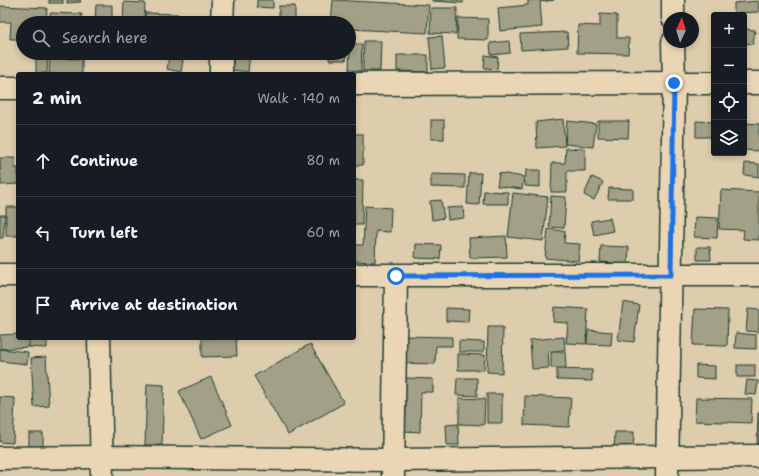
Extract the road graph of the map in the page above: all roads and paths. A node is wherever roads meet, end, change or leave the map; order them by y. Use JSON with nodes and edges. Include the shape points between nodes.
{"nodes":[{"id":1,"x":223,"y":0,"type":"edge"},
{"id":2,"x":673,"y":0,"type":"edge"},
{"id":3,"x":673,"y":12,"type":"edge"},
{"id":4,"x":222,"y":16,"type":"edge"},
{"id":5,"x":674,"y":48,"type":"edge"},
{"id":6,"x":221,"y":60,"type":"edge"},
{"id":7,"x":221,"y":72,"type":"edge"},
{"id":8,"x":674,"y":83,"type":"junction"},
{"id":9,"x":711,"y":83,"type":"edge"},
{"id":10,"x":747,"y":83,"type":"edge"},
{"id":11,"x":759,"y":83,"type":"edge"},
{"id":12,"x":356,"y":84,"type":"edge"},
{"id":13,"x":0,"y":88,"type":"edge"},
{"id":14,"x":16,"y":88,"type":"edge"},
{"id":15,"x":0,"y":275,"type":"edge"},
{"id":16,"x":671,"y":275,"type":"junction"},
{"id":17,"x":759,"y":275,"type":"edge"},
{"id":18,"x":16,"y":276,"type":"edge"},
{"id":19,"x":356,"y":276,"type":"edge"},
{"id":20,"x":396,"y":276,"type":"junction"},
{"id":21,"x":99,"y":340,"type":"edge"},
{"id":22,"x":759,"y":456,"type":"edge"},
{"id":23,"x":0,"y":458,"type":"edge"},
{"id":24,"x":102,"y":467,"type":"edge"},
{"id":25,"x":667,"y":467,"type":"edge"},
{"id":26,"x":393,"y":468,"type":"edge"}],
"edges":[{"from":1,"to":4,"type":"street"},
{"from":2,"to":3,"type":"street"},
{"from":5,"to":8,"type":"street"},
{"from":6,"to":7,"type":"street"},
{"from":8,"to":9,"type":"street"},
{"from":8,"to":12,"type":"street"},
{"from":8,"to":16,"type":"street"},
{"from":10,"to":11,"type":"street"},
{"from":13,"to":14,"type":"street"},
{"from":15,"to":18,"type":"street"},
{"from":16,"to":17,"type":"street"},
{"from":16,"to":20,"type":"street"},
{"from":16,"to":25,"type":"street"},
{"from":19,"to":20,"type":"street"},
{"from":20,"to":26,"type":"street"},
{"from":21,"to":24,"type":"street"},
{"from":22,"to":25,"type":"street"},
{"from":23,"to":24,"type":"street"},
{"from":24,"to":26,"type":"street"},
{"from":25,"to":26,"type":"street"}]}
